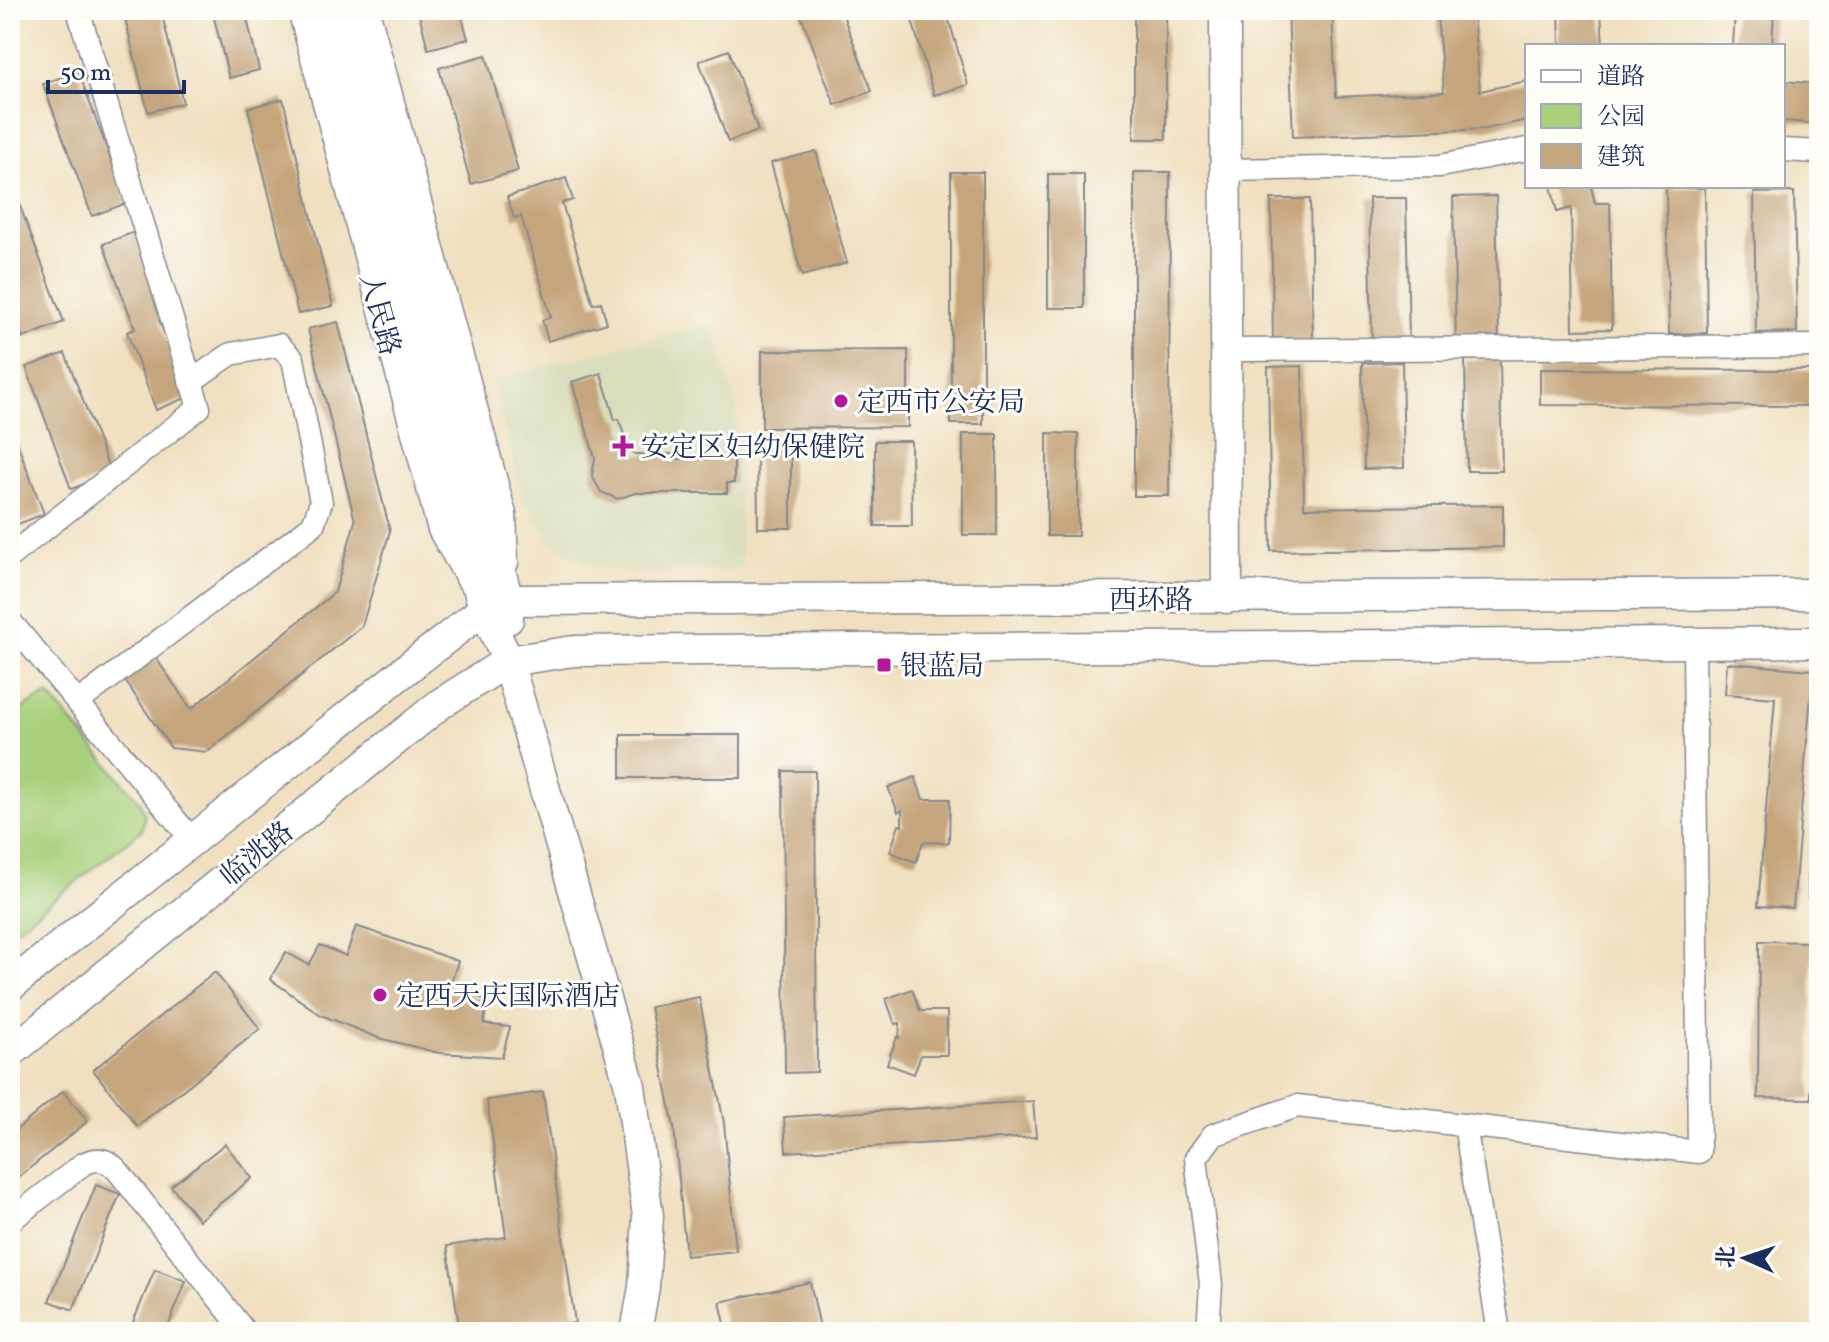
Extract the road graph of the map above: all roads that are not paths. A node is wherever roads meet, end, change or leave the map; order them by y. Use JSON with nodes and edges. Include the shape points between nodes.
{"nodes":[{"id":1,"x":78,"y":10,"type":"edge"},
{"id":2,"x":299,"y":10,"type":"edge"},
{"id":3,"x":321,"y":10,"type":"edge"},
{"id":4,"x":348,"y":10,"type":"edge"},
{"id":5,"x":368,"y":10,"type":"edge"},
{"id":6,"x":1225,"y":10,"type":"edge"},
{"id":7,"x":1525,"y":149,"type":"edge"},
{"id":8,"x":1785,"y":150,"type":"edge"},
{"id":9,"x":1819,"y":152,"type":"edge"},
{"id":10,"x":1226,"y":170,"type":"junction"},
{"id":11,"x":1819,"y":346,"type":"edge"},
{"id":12,"x":1226,"y":350,"type":"junction"},
{"id":13,"x":190,"y":382,"type":"junction"},
{"id":14,"x":10,"y":556,"type":"edge"},
{"id":15,"x":1819,"y":594,"type":"edge"},
{"id":16,"x":1227,"y":598,"type":"junction"},
{"id":17,"x":496,"y":605,"type":"junction"},
{"id":18,"x":10,"y":621,"type":"edge"},
{"id":19,"x":1819,"y":642,"type":"edge"},
{"id":20,"x":1694,"y":643,"type":"junction"},
{"id":21,"x":508,"y":661,"type":"junction"},
{"id":22,"x":78,"y":702,"type":"junction"},
{"id":23,"x":193,"y":841,"type":"junction"},
{"id":24,"x":10,"y":986,"type":"edge"},
{"id":25,"x":10,"y":1053,"type":"edge"},
{"id":26,"x":1465,"y":1125,"type":"junction"},
{"id":27,"x":10,"y":1221,"type":"edge"},
{"id":28,"x":245,"y":1332,"type":"edge"},
{"id":29,"x":636,"y":1332,"type":"edge"},
{"id":30,"x":1208,"y":1332,"type":"edge"},
{"id":31,"x":1499,"y":1332,"type":"edge"}],
"edges":[{"from":1,"to":13,"type":"street"},
{"from":2,"to":17,"type":"street","name":"人民路","via":[[439,530]]},
{"from":3,"to":17,"type":"main road","name":"人民路"},
{"from":4,"to":17,"type":"main road","name":"人民路"},
{"from":5,"to":17,"type":"street","name":"人民路","via":[[505,514]]},
{"from":6,"to":10,"type":"main road"},
{"from":7,"to":10,"type":"street","via":[[1440,166]]},
{"from":8,"to":9,"type":"street"},
{"from":10,"to":12,"type":"main road"},
{"from":11,"to":12,"type":"street"},
{"from":12,"to":16,"type":"main road"},
{"from":13,"to":14,"type":"street","via":[[199,408]]},
{"from":13,"to":22,"type":"street","via":[[231,354],[279,345],[293,359],[321,502],[313,525]]},
{"from":15,"to":16,"type":"main road","name":"西环路"},
{"from":16,"to":17,"type":"main road","name":"西环路"},
{"from":17,"to":21,"type":"main road","name":"人民路"},
{"from":17,"to":23,"type":"main road","name":"临洮路"},
{"from":18,"to":22,"type":"street"},
{"from":19,"to":20,"type":"main road","name":"西环路"},
{"from":20,"to":21,"type":"main road","name":"西环路","via":[[574,651]]},
{"from":20,"to":26,"type":"street","via":[[1699,1152]]},
{"from":21,"to":25,"type":"main road","name":"临洮路","via":[[440,704]]},
{"from":21,"to":29,"type":"main road","name":"人民路","via":[[630,1086],[648,1216]]},
{"from":22,"to":23,"type":"street"},
{"from":23,"to":24,"type":"main road","name":"临洮路"},
{"from":26,"to":30,"type":"street","via":[[1297,1106],[1213,1135],[1196,1158],[1211,1284]]},
{"from":26,"to":31,"type":"street"},
{"from":27,"to":28,"type":"street","via":[[83,1164],[106,1161]]}]}
